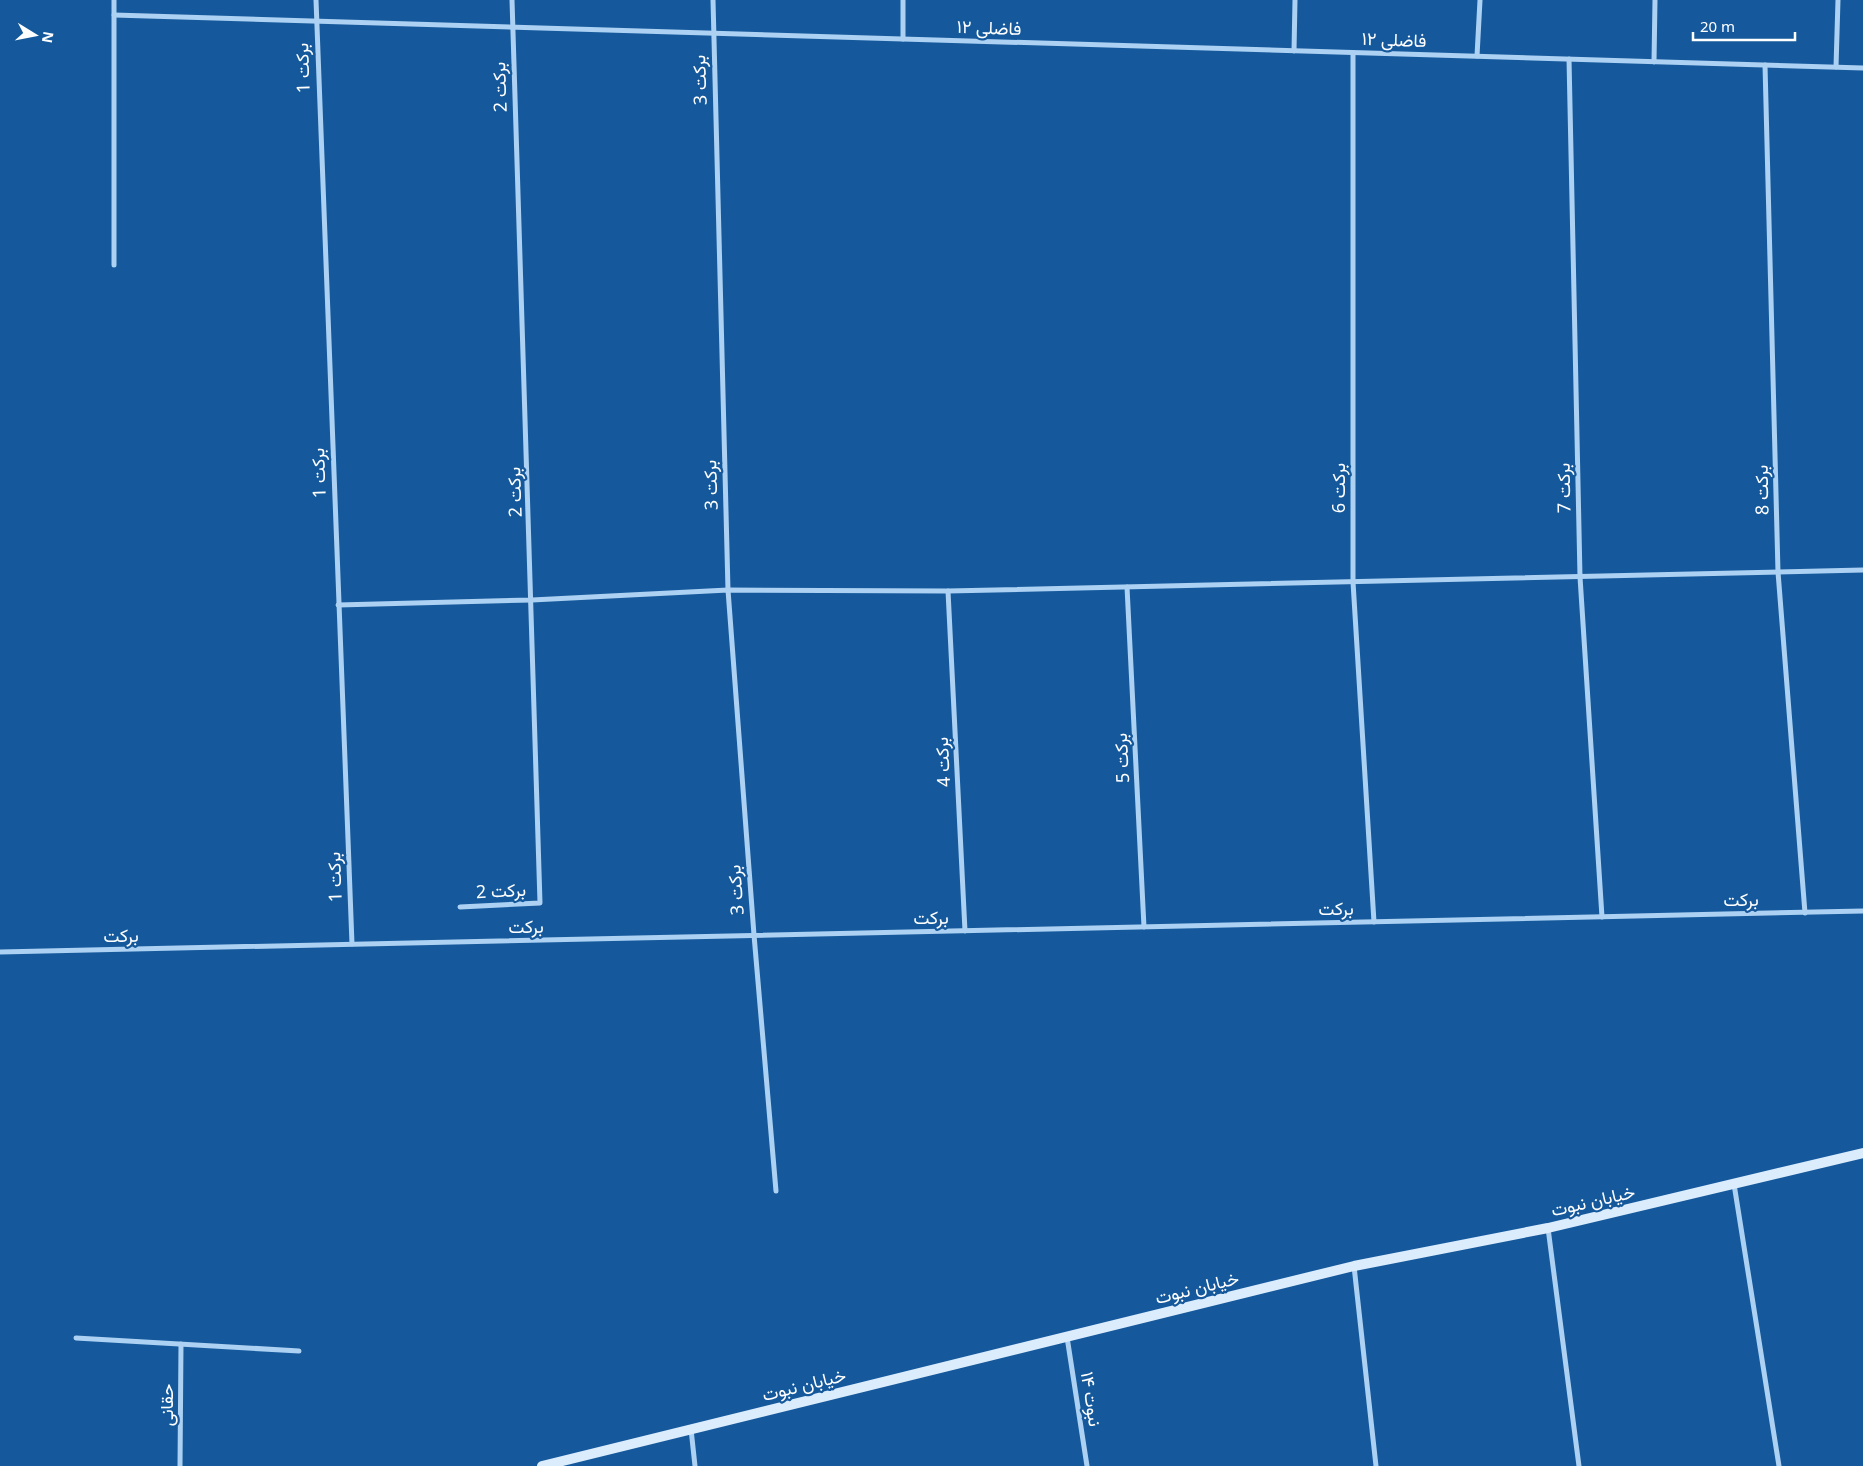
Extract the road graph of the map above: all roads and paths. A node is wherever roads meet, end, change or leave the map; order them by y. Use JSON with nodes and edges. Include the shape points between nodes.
{"nodes":[{"id":1,"x":114,"y":0,"type":"edge"},
{"id":2,"x":316,"y":0,"type":"edge"},
{"id":3,"x":512,"y":0,"type":"edge"},
{"id":4,"x":712,"y":0,"type":"edge"},
{"id":5,"x":903,"y":0,"type":"edge"},
{"id":6,"x":1295,"y":0,"type":"edge"},
{"id":7,"x":1480,"y":0,"type":"edge"},
{"id":8,"x":1655,"y":0,"type":"edge"},
{"id":9,"x":1838,"y":0,"type":"edge"},
{"id":10,"x":114,"y":15,"type":"junction"},
{"id":11,"x":315,"y":21,"type":"junction"},
{"id":12,"x":512,"y":27,"type":"junction"},
{"id":13,"x":712,"y":33,"type":"junction"},
{"id":14,"x":903,"y":39,"type":"junction"},
{"id":15,"x":1294,"y":51,"type":"junction"},
{"id":16,"x":1353,"y":53,"type":"junction"},
{"id":17,"x":1477,"y":56,"type":"junction"},
{"id":18,"x":1569,"y":59,"type":"junction"},
{"id":19,"x":1654,"y":62,"type":"junction"},
{"id":20,"x":1765,"y":65,"type":"junction"},
{"id":21,"x":1836,"y":67,"type":"junction"},
{"id":22,"x":1863,"y":68,"type":"edge"},
{"id":23,"x":114,"y":265,"type":"dead end"},
{"id":24,"x":1863,"y":570,"type":"edge"},
{"id":25,"x":1778,"y":572,"type":"junction"},
{"id":26,"x":1580,"y":577,"type":"junction"},
{"id":27,"x":1353,"y":582,"type":"junction"},
{"id":28,"x":1127,"y":587,"type":"junction"},
{"id":29,"x":728,"y":590,"type":"junction"},
{"id":30,"x":948,"y":591,"type":"junction"},
{"id":31,"x":532,"y":600,"type":"junction"},
{"id":32,"x":338,"y":605,"type":"junction"},
{"id":33,"x":460,"y":907,"type":"dead end"},
{"id":34,"x":1863,"y":911,"type":"edge"},
{"id":35,"x":1805,"y":913,"type":"junction"},
{"id":36,"x":1602,"y":917,"type":"junction"},
{"id":37,"x":1374,"y":922,"type":"junction"},
{"id":38,"x":1144,"y":927,"type":"junction"},
{"id":39,"x":965,"y":931,"type":"junction"},
{"id":40,"x":754,"y":935,"type":"junction"},
{"id":41,"x":352,"y":944,"type":"junction"},
{"id":42,"x":0,"y":952,"type":"edge"},
{"id":43,"x":1863,"y":1153,"type":"edge"},
{"id":44,"x":1734,"y":1184,"type":"junction"},
{"id":45,"x":776,"y":1191,"type":"dead end"},
{"id":46,"x":1548,"y":1228,"type":"junction"},
{"id":47,"x":1354,"y":1266,"type":"junction"},
{"id":48,"x":1067,"y":1337,"type":"junction"},
{"id":49,"x":76,"y":1338,"type":"dead end"},
{"id":50,"x":182,"y":1344,"type":"junction"},
{"id":51,"x":299,"y":1351,"type":"dead end"},
{"id":52,"x":691,"y":1429,"type":"junction"},
{"id":53,"x":180,"y":1466,"type":"edge"},
{"id":54,"x":542,"y":1466,"type":"edge"},
{"id":55,"x":695,"y":1466,"type":"edge"},
{"id":56,"x":1087,"y":1466,"type":"edge"},
{"id":57,"x":1376,"y":1466,"type":"edge"},
{"id":58,"x":1579,"y":1466,"type":"edge"},
{"id":59,"x":1780,"y":1466,"type":"edge"}],
"edges":[{"from":1,"to":10,"type":"street"},
{"from":2,"to":11,"type":"street","name":"برکت 1"},
{"from":3,"to":12,"type":"street","name":"برکت 2"},
{"from":4,"to":13,"type":"street","name":"برکت 3"},
{"from":5,"to":14,"type":"street"},
{"from":6,"to":15,"type":"street"},
{"from":7,"to":17,"type":"street"},
{"from":8,"to":19,"type":"street"},
{"from":9,"to":21,"type":"street"},
{"from":10,"to":11,"type":"street","name":"فاضلی ۱۲"},
{"from":10,"to":23,"type":"street"},
{"from":11,"to":12,"type":"street","name":"فاضلی ۱۲"},
{"from":11,"to":32,"type":"street","name":"برکت 1"},
{"from":12,"to":13,"type":"street","name":"فاضلی ۱۲"},
{"from":12,"to":31,"type":"street","name":"برکت 2"},
{"from":13,"to":14,"type":"street","name":"فاضلی ۱۲"},
{"from":13,"to":29,"type":"street","name":"برکت 3"},
{"from":14,"to":15,"type":"street","name":"فاضلی ۱۲"},
{"from":15,"to":16,"type":"street","name":"فاضلی ۱۲"},
{"from":16,"to":17,"type":"street","name":"فاضلی ۱۲"},
{"from":16,"to":27,"type":"street","name":"برکت 6"},
{"from":17,"to":18,"type":"street","name":"فاضلی ۱۲"},
{"from":18,"to":19,"type":"street","name":"فاضلی ۱۲"},
{"from":18,"to":26,"type":"street","name":"برکت 7"},
{"from":19,"to":20,"type":"street","name":"فاضلی ۱۲"},
{"from":20,"to":21,"type":"street","name":"فاضلی ۱۲"},
{"from":20,"to":25,"type":"street","name":"برکت 8"},
{"from":21,"to":22,"type":"street","name":"فاضلی ۱۲"},
{"from":24,"to":25,"type":"street"},
{"from":25,"to":26,"type":"street"},
{"from":25,"to":35,"type":"street","name":"برکت 8"},
{"from":26,"to":27,"type":"street"},
{"from":26,"to":36,"type":"street","name":"برکت 7"},
{"from":27,"to":28,"type":"street"},
{"from":27,"to":37,"type":"street","name":"برکت 6"},
{"from":28,"to":30,"type":"street"},
{"from":28,"to":38,"type":"street","name":"برکت 5"},
{"from":29,"to":30,"type":"street"},
{"from":29,"to":31,"type":"street"},
{"from":29,"to":40,"type":"street","name":"برکت 3"},
{"from":30,"to":39,"type":"street","name":"برکت 4"},
{"from":31,"to":32,"type":"street"},
{"from":31,"to":33,"type":"street","name":"برکت 2","via":[[540,903]]},
{"from":32,"to":41,"type":"street","name":"برکت 1"},
{"from":34,"to":35,"type":"street","name":"برکت"},
{"from":35,"to":36,"type":"street","name":"برکت"},
{"from":36,"to":37,"type":"street","name":"برکت"},
{"from":37,"to":38,"type":"street","name":"برکت"},
{"from":38,"to":39,"type":"street","name":"برکت"},
{"from":39,"to":40,"type":"street","name":"برکت"},
{"from":40,"to":41,"type":"street","name":"برکت"},
{"from":40,"to":45,"type":"street","name":"برکت 3"},
{"from":41,"to":42,"type":"street","name":"برکت"},
{"from":43,"to":44,"type":"street","name":"خیابان نبوت"},
{"from":44,"to":46,"type":"street","name":"خیابان نبوت"},
{"from":44,"to":59,"type":"street"},
{"from":46,"to":47,"type":"street","name":"خیابان نبوت"},
{"from":46,"to":58,"type":"street"},
{"from":47,"to":48,"type":"street","name":"خیابان نبوت"},
{"from":47,"to":57,"type":"street"},
{"from":48,"to":52,"type":"street","name":"خیابان نبوت"},
{"from":48,"to":56,"type":"street","name":"نبوت ۱۴"},
{"from":49,"to":50,"type":"street"},
{"from":50,"to":51,"type":"street"},
{"from":50,"to":53,"type":"street","name":"حقانی"},
{"from":52,"to":54,"type":"street","name":"خیابان نبوت"},
{"from":52,"to":55,"type":"street"}]}
